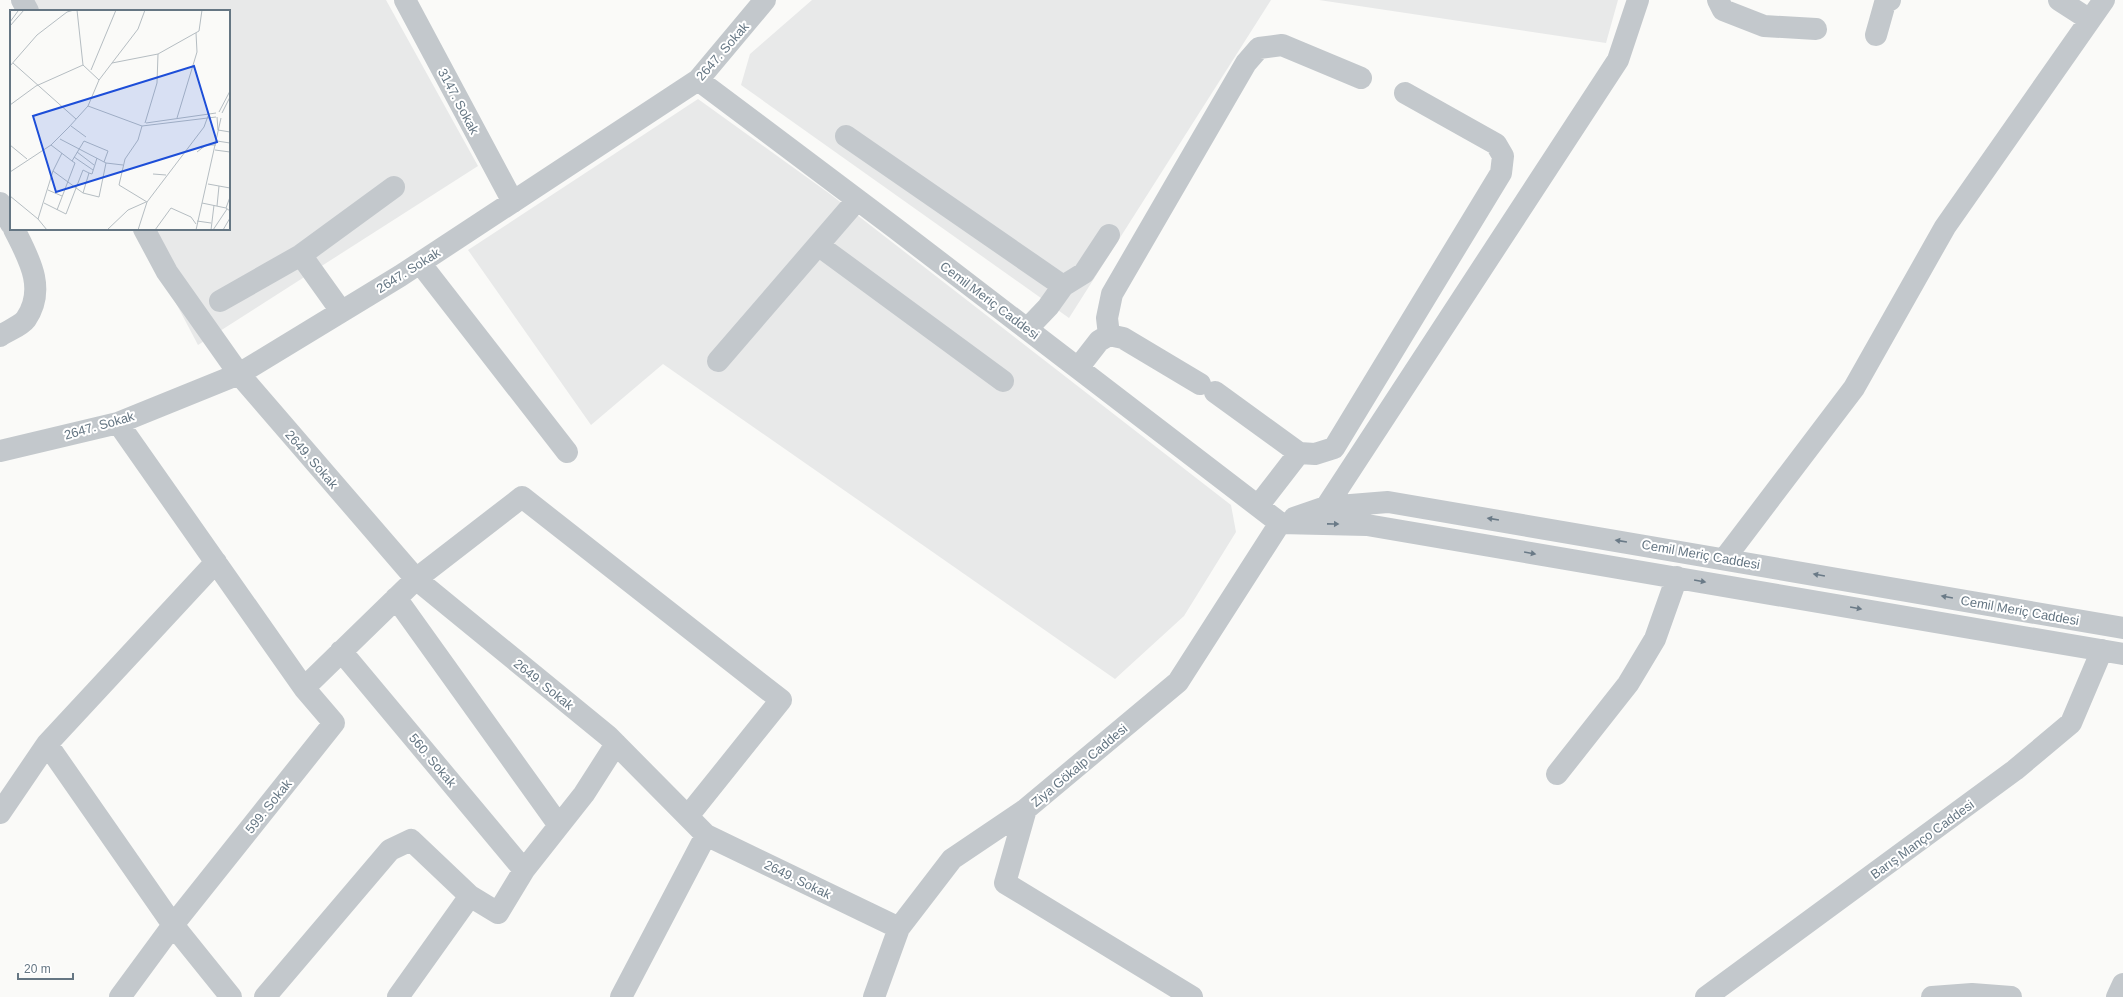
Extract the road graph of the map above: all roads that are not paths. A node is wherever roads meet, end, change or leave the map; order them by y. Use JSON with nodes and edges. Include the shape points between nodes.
{"nodes":[{"id":1,"x":22,"y":0,"type":"edge"},
{"id":2,"x":405,"y":0,"type":"edge"},
{"id":3,"x":765,"y":0,"type":"edge"},
{"id":4,"x":1638,"y":0,"type":"edge"},
{"id":5,"x":1718,"y":0,"type":"edge"},
{"id":6,"x":1890,"y":0,"type":"edge"},
{"id":7,"x":2059,"y":0,"type":"edge"},
{"id":8,"x":2104,"y":0,"type":"edge"},
{"id":9,"x":27,"y":10,"type":"edge"},
{"id":10,"x":2090,"y":20,"type":"junction"},
{"id":11,"x":1816,"y":29,"type":"dead end"},
{"id":12,"x":1876,"y":34,"type":"dead end"},
{"id":13,"x":1361,"y":78,"type":"dead end"},
{"id":14,"x":698,"y":80,"type":"junction"},
{"id":15,"x":1405,"y":93,"type":"dead end"},
{"id":16,"x":846,"y":136,"type":"dead end"},
{"id":17,"x":394,"y":187,"type":"dead end"},
{"id":18,"x":858,"y":200,"type":"junction"},
{"id":19,"x":513,"y":202,"type":"junction"},
{"id":20,"x":0,"y":203,"type":"edge"},
{"id":21,"x":10,"y":222,"type":"edge"},
{"id":22,"x":15,"y":230,"type":"edge"},
{"id":23,"x":145,"y":230,"type":"edge"},
{"id":24,"x":1109,"y":235,"type":"dead end"},
{"id":25,"x":818,"y":245,"type":"junction"},
{"id":26,"x":301,"y":255,"type":"junction"},
{"id":27,"x":420,"y":263,"type":"junction"},
{"id":28,"x":1063,"y":286,"type":"junction"},
{"id":29,"x":220,"y":302,"type":"dead end"},
{"id":30,"x":341,"y":311,"type":"junction"},
{"id":31,"x":1027,"y":329,"type":"junction"},
{"id":32,"x":1109,"y":335,"type":"junction"},
{"id":33,"x":0,"y":336,"type":"edge"},
{"id":34,"x":718,"y":361,"type":"dead end"},
{"id":35,"x":1078,"y":368,"type":"junction"},
{"id":36,"x":239,"y":374,"type":"junction"},
{"id":37,"x":1003,"y":381,"type":"dead end"},
{"id":38,"x":118,"y":423,"type":"junction"},
{"id":39,"x":0,"y":452,"type":"edge"},
{"id":40,"x":566,"y":452,"type":"dead end"},
{"id":41,"x":1299,"y":453,"type":"junction"},
{"id":42,"x":1258,"y":506,"type":"junction"},
{"id":43,"x":1326,"y":507,"type":"junction"},
{"id":44,"x":1280,"y":523,"type":"junction"},
{"id":45,"x":1725,"y":558,"type":"junction"},
{"id":46,"x":216,"y":562,"type":"junction"},
{"id":47,"x":1676,"y":578,"type":"junction"},
{"id":48,"x":416,"y":579,"type":"junction"},
{"id":49,"x":396,"y":598,"type":"junction"},
{"id":50,"x":2123,"y":628,"type":"edge"},
{"id":51,"x":342,"y":651,"type":"junction"},
{"id":52,"x":2113,"y":652,"type":"edge"},
{"id":53,"x":304,"y":688,"type":"junction"},
{"id":54,"x":47,"y":744,"type":"junction"},
{"id":55,"x":616,"y":744,"type":"junction"},
{"id":56,"x":1557,"y":774,"type":"dead end"},
{"id":57,"x":1026,"y":809,"type":"junction"},
{"id":58,"x":0,"y":813,"type":"edge"},
{"id":59,"x":688,"y":816,"type":"junction"},
{"id":60,"x":558,"y":824,"type":"junction"},
{"id":61,"x":706,"y":835,"type":"junction"},
{"id":62,"x":524,"y":870,"type":"junction"},
{"id":63,"x":470,"y":896,"type":"junction"},
{"id":64,"x":172,"y":925,"type":"junction"},
{"id":65,"x":899,"y":928,"type":"junction"},
{"id":66,"x":2123,"y":984,"type":"edge"},
{"id":67,"x":120,"y":997,"type":"edge"},
{"id":68,"x":231,"y":997,"type":"edge"},
{"id":69,"x":265,"y":997,"type":"edge"},
{"id":70,"x":398,"y":997,"type":"edge"},
{"id":71,"x":621,"y":997,"type":"edge"},
{"id":72,"x":874,"y":997,"type":"edge"},
{"id":73,"x":1192,"y":997,"type":"edge"},
{"id":74,"x":1706,"y":997,"type":"edge"},
{"id":75,"x":1932,"y":997,"type":"edge"},
{"id":76,"x":2012,"y":997,"type":"edge"},
{"id":77,"x":2117,"y":997,"type":"edge"}],
"edges":[{"from":1,"to":9,"type":"street"},
{"from":2,"to":19,"type":"street","name":"3147. Sokak"},
{"from":3,"to":14,"type":"street","name":"2647. Sokak"},
{"from":4,"to":43,"type":"street","via":[[1618,60]]},
{"from":5,"to":11,"type":"street","via":[[1723,10],[1764,26]]},
{"from":6,"to":12,"type":"street","via":[[1885,3]]},
{"from":7,"to":10,"type":"street"},
{"from":8,"to":10,"type":"street"},
{"from":10,"to":45,"type":"street","via":[[1945,227],[1854,388]]},
{"from":13,"to":32,"type":"street","via":[[1282,45],[1259,48],[1246,63],[1112,294],[1106,318]]},
{"from":14,"to":18,"type":"street","name":"Cemil Meriç Caddesi"},
{"from":14,"to":19,"type":"street","name":"2647. Sokak"},
{"from":15,"to":41,"type":"street","via":[[1496,144],[1503,156],[1501,173],[1334,448],[1315,454]]},
{"from":16,"to":28,"type":"street"},
{"from":17,"to":26,"type":"street"},
{"from":18,"to":25,"type":"street"},
{"from":18,"to":31,"type":"street","name":"Cemil Meriç Caddesi"},
{"from":19,"to":27,"type":"street","name":"2647. Sokak"},
{"from":20,"to":21,"type":"street"},
{"from":22,"to":33,"type":"street","via":[[32,264],[36,297],[25,320]]},
{"from":23,"to":36,"type":"street","name":"2649. Sokak","via":[[167,272]]},
{"from":24,"to":28,"type":"street","via":[[1084,273]]},
{"from":25,"to":34,"type":"street"},
{"from":25,"to":37,"type":"street"},
{"from":26,"to":29,"type":"street"},
{"from":26,"to":30,"type":"street"},
{"from":27,"to":30,"type":"street","name":"2647. Sokak"},
{"from":27,"to":40,"type":"street"},
{"from":28,"to":31,"type":"street"},
{"from":30,"to":36,"type":"street","name":"2647. Sokak"},
{"from":31,"to":35,"type":"street","name":"Cemil Meriç Caddesi"},
{"from":32,"to":35,"type":"street","via":[[1099,342]]},
{"from":32,"to":41,"type":"street","via":[[1123,338],[1207,388]]},
{"from":35,"to":42,"type":"street","name":"Cemil Meriç Caddesi"},
{"from":36,"to":38,"type":"street","name":"2647. Sokak"},
{"from":36,"to":48,"type":"street","name":"2649. Sokak"},
{"from":38,"to":39,"type":"street","name":"2647. Sokak"},
{"from":38,"to":46,"type":"street"},
{"from":41,"to":42,"type":"street"},
{"from":42,"to":44,"type":"street","name":"Cemil Meriç Caddesi"},
{"from":43,"to":44,"type":"street","name":"Cemil Meriç Caddesi"},
{"from":45,"to":43,"type":"street","name":"Cemil Meriç Caddesi","one_way":true,"via":[[1388,502]]},
{"from":44,"to":47,"type":"street","name":"Cemil Meriç Caddesi","one_way":true,"via":[[1368,525]]},
{"from":44,"to":57,"type":"street","name":"Ziya Gökalp Caddesi","via":[[1178,682]]},
{"from":50,"to":45,"type":"street","name":"Cemil Meriç Caddesi","one_way":true},
{"from":46,"to":53,"type":"street"},
{"from":46,"to":54,"type":"street"},
{"from":47,"to":52,"type":"street","name":"Cemil Meriç Caddesi","one_way":true},
{"from":47,"to":56,"type":"street","via":[[1655,639],[1628,684]]},
{"from":48,"to":49,"type":"street"},
{"from":48,"to":55,"type":"street","name":"2649. Sokak"},
{"from":48,"to":59,"type":"street","via":[[522,497],[781,700]]},
{"from":49,"to":51,"type":"street"},
{"from":49,"to":60,"type":"street"},
{"from":51,"to":53,"type":"street"},
{"from":51,"to":62,"type":"street","name":"560. Sokak"},
{"from":52,"to":74,"type":"street","name":"Barış Manço Caddesi","via":[[2070,723],[2015,770]]},
{"from":53,"to":64,"type":"street","name":"599. Sokak","via":[[334,723]]},
{"from":54,"to":58,"type":"street"},
{"from":54,"to":64,"type":"street"},
{"from":55,"to":59,"type":"street","name":"2649. Sokak"},
{"from":55,"to":60,"type":"street","via":[[584,794]]},
{"from":57,"to":65,"type":"street","name":"Ziya Gökalp Caddesi","via":[[952,859]]},
{"from":57,"to":73,"type":"street","via":[[1005,883]]},
{"from":59,"to":61,"type":"street","name":"2649. Sokak"},
{"from":60,"to":62,"type":"street"},
{"from":61,"to":65,"type":"street","name":"2649. Sokak"},
{"from":61,"to":71,"type":"street"},
{"from":62,"to":63,"type":"street","via":[[498,913]]},
{"from":63,"to":69,"type":"street","via":[[411,840],[397,846],[390,850]]},
{"from":63,"to":70,"type":"street"},
{"from":64,"to":67,"type":"street"},
{"from":64,"to":68,"type":"street"},
{"from":65,"to":72,"type":"street","name":"Ziya Gökalp Caddesi"},
{"from":66,"to":77,"type":"street"},
{"from":75,"to":76,"type":"street","via":[[1972,994]]}]}
